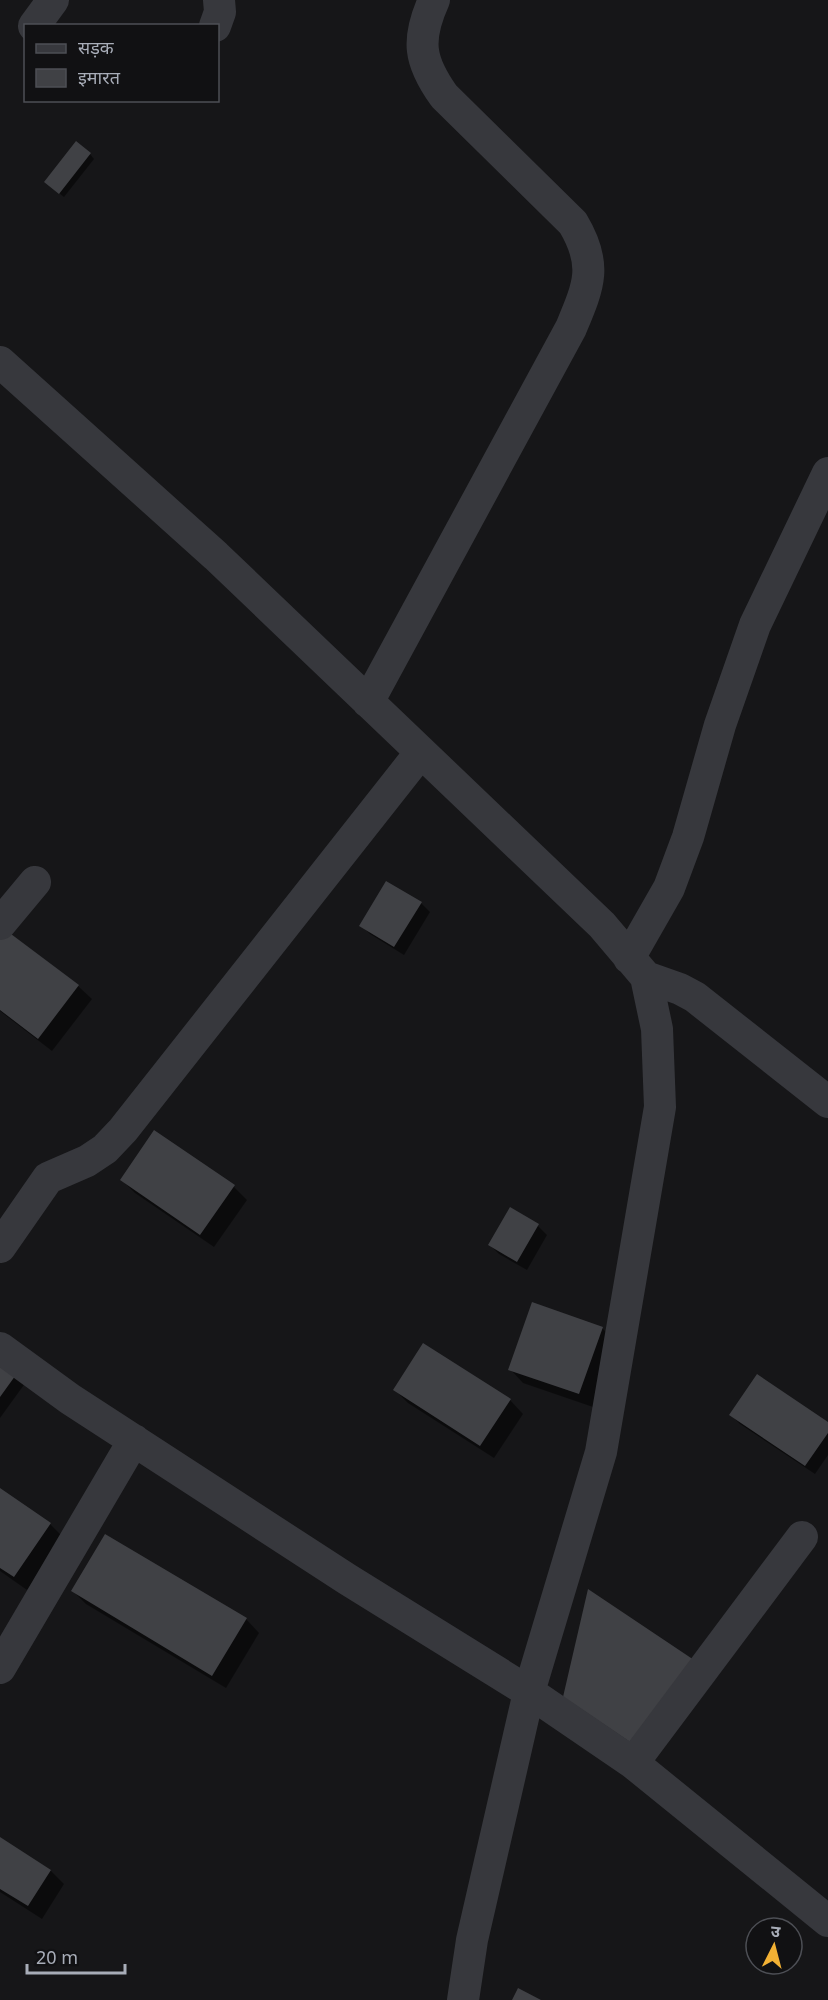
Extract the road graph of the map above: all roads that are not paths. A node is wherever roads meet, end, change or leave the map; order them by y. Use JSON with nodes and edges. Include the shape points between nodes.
{"nodes":[{"id":1,"x":53,"y":0,"type":"edge"},
{"id":2,"x":219,"y":0,"type":"edge"},
{"id":3,"x":434,"y":0,"type":"edge"},
{"id":4,"x":35,"y":24,"type":"edge"},
{"id":5,"x":216,"y":24,"type":"edge"},
{"id":6,"x":3,"y":372,"type":"edge"},
{"id":7,"x":828,"y":473,"type":"edge"},
{"id":8,"x":368,"y":702,"type":"junction"},
{"id":9,"x":421,"y":752,"type":"junction"},
{"id":10,"x":35,"y":882,"type":"dead end"},
{"id":11,"x":0,"y":924,"type":"edge"},
{"id":12,"x":637,"y":968,"type":"junction"},
{"id":13,"x":828,"y":1102,"type":"edge"},
{"id":14,"x":0,"y":1247,"type":"edge"},
{"id":15,"x":0,"y":1348,"type":"edge"},
{"id":16,"x":134,"y":1440,"type":"junction"},
{"id":17,"x":802,"y":1537,"type":"dead end"},
{"id":18,"x":0,"y":1668,"type":"edge"},
{"id":19,"x":529,"y":1692,"type":"junction"},
{"id":20,"x":633,"y":1763,"type":"junction"},
{"id":21,"x":828,"y":1921,"type":"edge"},
{"id":22,"x":463,"y":2000,"type":"edge"}],
"edges":[{"from":1,"to":4,"type":"street"},
{"from":2,"to":5,"type":"street"},
{"from":3,"to":8,"type":"street","via":[[421,39],[422,59],[430,78],[573,223],[586,245],[589,267],[585,296],[572,328]]},
{"from":6,"to":8,"type":"street","via":[[216,556]]},
{"from":7,"to":12,"type":"street","via":[[755,625],[720,725],[688,837]]},
{"from":8,"to":9,"type":"street"},
{"from":9,"to":12,"type":"street","via":[[602,925]]},
{"from":9,"to":14,"type":"street","via":[[123,1130],[87,1161],[48,1178]]},
{"from":10,"to":11,"type":"street"},
{"from":12,"to":13,"type":"street","via":[[695,997]]},
{"from":12,"to":19,"type":"street","via":[[657,1029],[660,1107],[601,1452]]},
{"from":15,"to":16,"type":"street"},
{"from":16,"to":18,"type":"street"},
{"from":16,"to":19,"type":"street"},
{"from":17,"to":20,"type":"street"},
{"from":19,"to":20,"type":"street"},
{"from":19,"to":22,"type":"street","via":[[472,1940]]},
{"from":20,"to":21,"type":"street"}]}
